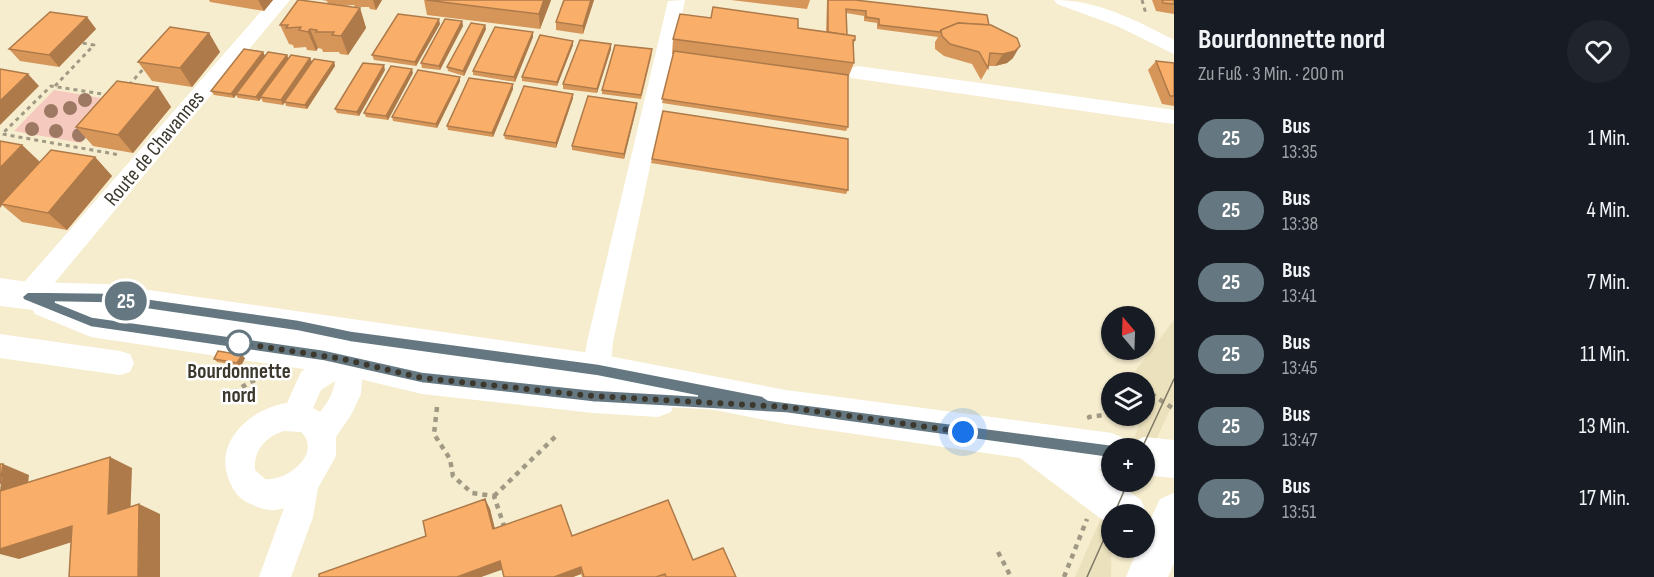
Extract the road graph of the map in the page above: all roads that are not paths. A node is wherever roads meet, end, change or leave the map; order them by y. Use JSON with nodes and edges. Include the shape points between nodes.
{"nodes":[{"id":1,"x":281,"y":0,"type":"edge"},
{"id":2,"x":1063,"y":0,"type":"edge"},
{"id":3,"x":677,"y":1,"type":"edge"},
{"id":4,"x":1124,"y":22,"type":"junction"},
{"id":5,"x":1174,"y":28,"type":"edge"},
{"id":6,"x":1174,"y":48,"type":"edge"},
{"id":7,"x":858,"y":73,"type":"dead end"},
{"id":8,"x":1174,"y":117,"type":"edge"},
{"id":9,"x":14,"y":294,"type":"edge"},
{"id":10,"x":0,"y":346,"type":"edge"},
{"id":11,"x":347,"y":348,"type":"junction"},
{"id":12,"x":33,"y":351,"type":"junction"},
{"id":13,"x":0,"y":359,"type":"edge"},
{"id":14,"x":120,"y":363,"type":"dead end"},
{"id":15,"x":595,"y":383,"type":"junction"},
{"id":16,"x":296,"y":416,"type":"junction"},
{"id":17,"x":320,"y":433,"type":"junction"},
{"id":18,"x":1030,"y":442,"type":"junction"},
{"id":19,"x":1101,"y":451,"type":"edge"},
{"id":20,"x":1155,"y":457,"type":"edge"},
{"id":21,"x":1174,"y":459,"type":"edge"},
{"id":22,"x":304,"y":483,"type":"junction"},
{"id":23,"x":1112,"y":503,"type":"edge"},
{"id":24,"x":1174,"y":513,"type":"edge"},
{"id":25,"x":1148,"y":564,"type":"edge"},
{"id":26,"x":275,"y":577,"type":"edge"}],
"edges":[{"from":1,"to":9,"type":"street","name":"Route de Chavannes","via":[[144,159]]},
{"from":2,"to":4,"type":"street"},
{"from":3,"to":15,"type":"street","via":[[600,342]]},
{"from":4,"to":5,"type":"street"},
{"from":4,"to":6,"type":"street"},
{"from":7,"to":8,"type":"street","via":[[1069,106]]},
{"from":9,"to":11,"type":"main road","via":[[91,322],[287,350]]},
{"from":9,"to":11,"type":"main road","via":[[106,298],[298,325]]},
{"from":10,"to":12,"type":"street"},
{"from":11,"to":15,"type":"main road","via":[[422,378]]},
{"from":11,"to":16,"type":"street","via":[[311,381]]},
{"from":11,"to":17,"type":"street","via":[[348,386],[335,418]]},
{"from":12,"to":13,"type":"street"},
{"from":12,"to":14,"type":"street"},
{"from":15,"to":18,"type":"main road"},
{"from":16,"to":17,"type":"street","via":[[310,421]]},
{"from":16,"to":22,"type":"street","via":[[273,420],[255,432],[241,454],[241,478],[251,489],[269,495]]},
{"from":17,"to":22,"type":"street","via":[[323,448],[318,465]]},
{"from":18,"to":19,"type":"main road"},
{"from":18,"to":23,"type":"main road"},
{"from":20,"to":21,"type":"main road"},
{"from":22,"to":26,"type":"street","via":[[301,508]]},
{"from":24,"to":25,"type":"main road"}]}
